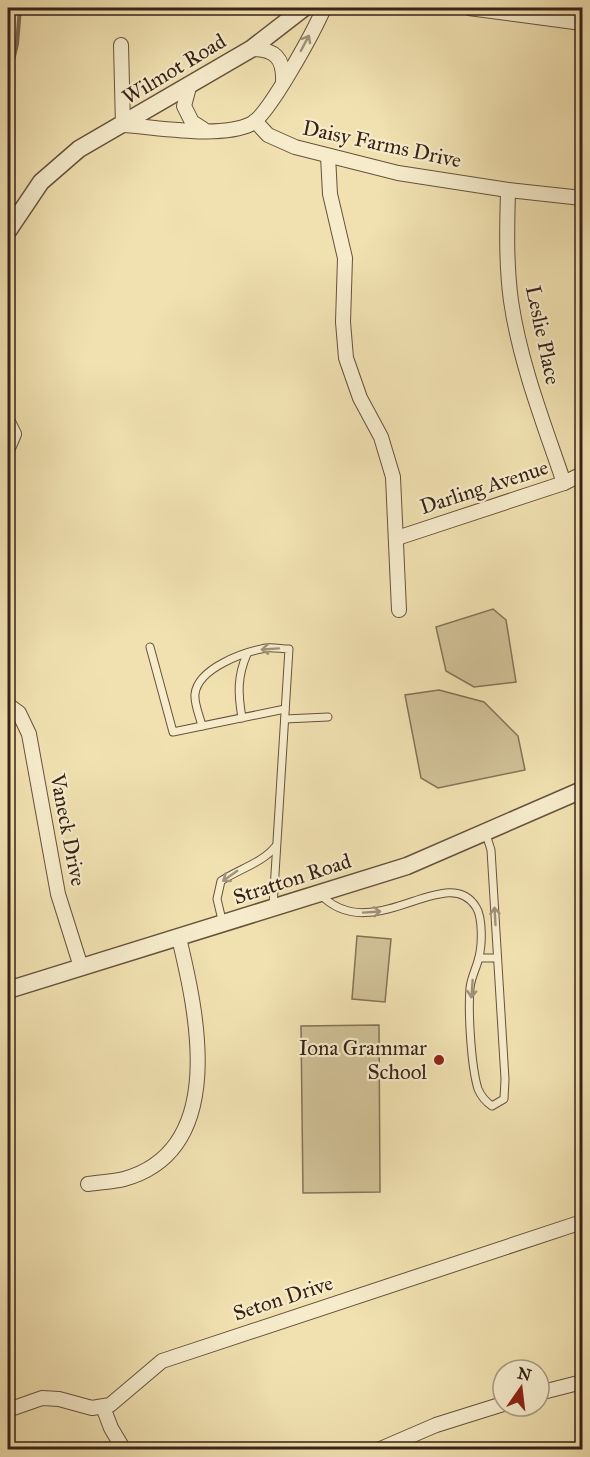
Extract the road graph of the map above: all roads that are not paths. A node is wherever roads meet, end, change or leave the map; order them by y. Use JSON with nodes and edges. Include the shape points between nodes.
{"nodes":[{"id":1,"x":304,"y":8,"type":"edge"},
{"id":2,"x":324,"y":8,"type":"edge"},
{"id":3,"x":468,"y":8,"type":"edge"},
{"id":4,"x":582,"y":23,"type":"edge"},
{"id":5,"x":121,"y":45,"type":"dead end"},
{"id":6,"x":251,"y":49,"type":"junction"},
{"id":7,"x":283,"y":82,"type":"junction"},
{"id":8,"x":189,"y":87,"type":"junction"},
{"id":9,"x":255,"y":121,"type":"junction"},
{"id":10,"x":123,"y":125,"type":"junction"},
{"id":11,"x":203,"y":129,"type":"junction"},
{"id":12,"x":328,"y":156,"type":"junction"},
{"id":13,"x":508,"y":190,"type":"junction"},
{"id":14,"x":582,"y":198,"type":"edge"},
{"id":15,"x":8,"y":231,"type":"edge"},
{"id":16,"x":8,"y":422,"type":"edge"},
{"id":17,"x":8,"y":448,"type":"edge"},
{"id":18,"x":582,"y":474,"type":"edge"},
{"id":19,"x":564,"y":483,"type":"junction"},
{"id":20,"x":397,"y":538,"type":"junction"},
{"id":21,"x":399,"y":610,"type":"dead end"},
{"id":22,"x":150,"y":647,"type":"dead end"},
{"id":23,"x":247,"y":654,"type":"junction"},
{"id":24,"x":8,"y":705,"type":"edge"},
{"id":25,"x":285,"y":709,"type":"junction"},
{"id":26,"x":328,"y":717,"type":"dead end"},
{"id":27,"x":242,"y":718,"type":"junction"},
{"id":28,"x":285,"y":719,"type":"junction"},
{"id":29,"x":202,"y":726,"type":"junction"},
{"id":30,"x":582,"y":790,"type":"edge"},
{"id":31,"x":485,"y":832,"type":"junction"},
{"id":32,"x":275,"y":847,"type":"junction"},
{"id":33,"x":320,"y":894,"type":"junction"},
{"id":34,"x":273,"y":909,"type":"junction"},
{"id":35,"x":223,"y":925,"type":"junction"},
{"id":36,"x":179,"y":938,"type":"junction"},
{"id":37,"x":479,"y":958,"type":"junction"},
{"id":38,"x":497,"y":958,"type":"junction"},
{"id":39,"x":81,"y":968,"type":"junction"},
{"id":40,"x":8,"y":990,"type":"edge"},
{"id":41,"x":88,"y":1184,"type":"dead end"},
{"id":42,"x":582,"y":1222,"type":"edge"},
{"id":43,"x":582,"y":1382,"type":"edge"},
{"id":44,"x":551,"y":1390,"type":"edge"},
{"id":45,"x":103,"y":1407,"type":"junction"},
{"id":46,"x":491,"y":1408,"type":"edge"},
{"id":47,"x":8,"y":1410,"type":"edge"},
{"id":48,"x":398,"y":1446,"type":"edge"},
{"id":49,"x":124,"y":1449,"type":"edge"},
{"id":50,"x":378,"y":1449,"type":"edge"}],
"edges":[{"from":1,"to":6,"type":"street","name":"Wilmot Road"},
{"from":7,"to":2,"type":"street","one_way":true},
{"from":3,"to":4,"type":"street"},
{"from":5,"to":10,"type":"street"},
{"from":6,"to":7,"type":"street","via":[[270,50],[277,55]]},
{"from":6,"to":8,"type":"street","name":"Wilmot Road"},
{"from":7,"to":9,"type":"street"},
{"from":8,"to":10,"type":"street","name":"Wilmot Road"},
{"from":8,"to":11,"type":"street","via":[[184,106],[192,122]]},
{"from":9,"to":11,"type":"street","name":"Wilmot Road","via":[[239,128]]},
{"from":9,"to":12,"type":"street","name":"Daisy Farms Drive","via":[[276,139]]},
{"from":10,"to":11,"type":"street","name":"Wilmot Road"},
{"from":10,"to":15,"type":"street","name":"Wilmot Road","via":[[63,161],[36,189]]},
{"from":12,"to":13,"type":"street","name":"Daisy Farms Drive"},
{"from":12,"to":20,"type":"street","via":[[330,194],[345,258],[344,345],[351,377],[388,455]]},
{"from":13,"to":14,"type":"street","name":"Daisy Farms Drive"},
{"from":13,"to":19,"type":"street","name":"Leslie Place","via":[[511,303],[535,398]]},
{"from":16,"to":17,"type":"street","via":[[14,434]]},
{"from":18,"to":19,"type":"street","name":"Darling Avenue"},
{"from":19,"to":20,"type":"street","name":"Darling Avenue"},
{"from":20,"to":21,"type":"street"},
{"from":22,"to":29,"type":"lane","via":[[173,732]]},
{"from":25,"to":23,"type":"lane","one_way":true,"via":[[289,649],[268,648]]},
{"from":23,"to":27,"type":"lane","via":[[237,690]]},
{"from":23,"to":29,"type":"lane","via":[[201,679],[195,695]]},
{"from":24,"to":39,"type":"street","name":"Vaneck Drive","via":[[18,713],[29,734],[58,894]]},
{"from":25,"to":27,"type":"lane"},
{"from":25,"to":28,"type":"lane"},
{"from":26,"to":28,"type":"lane"},
{"from":27,"to":29,"type":"lane"},
{"from":28,"to":32,"type":"lane"},
{"from":30,"to":31,"type":"street","name":"Stratton Road"},
{"from":31,"to":33,"type":"street","name":"Stratton Road","via":[[407,866]]},
{"from":38,"to":31,"type":"lane","one_way":true,"via":[[491,850]]},
{"from":32,"to":34,"type":"lane"},
{"from":32,"to":35,"type":"lane","one_way":true,"via":[[267,857],[222,881],[217,899]]},
{"from":33,"to":34,"type":"street","name":"Stratton Road"},
{"from":33,"to":37,"type":"lane","one_way":true,"via":[[339,910],[369,913],[432,894],[462,896],[479,913]]},
{"from":34,"to":35,"type":"street","name":"Stratton Road"},
{"from":35,"to":36,"type":"street","name":"Stratton Road"},
{"from":36,"to":39,"type":"street","name":"Stratton Road"},
{"from":36,"to":41,"type":"street","via":[[198,1040],[195,1096],[185,1128],[150,1168],[124,1179]]},
{"from":37,"to":38,"type":"lane"},
{"from":37,"to":38,"type":"lane","one_way":true,"via":[[470,987],[474,1071],[479,1091],[492,1106],[500,1103],[505,1094]]},
{"from":39,"to":40,"type":"street","name":"Stratton Road"},
{"from":42,"to":45,"type":"street","name":"Seton Drive","via":[[162,1361]]},
{"from":43,"to":44,"type":"street"},
{"from":45,"to":47,"type":"street","via":[[50,1398]]},
{"from":45,"to":49,"type":"street"},
{"from":46,"to":48,"type":"street","via":[[436,1425]]},
{"from":48,"to":50,"type":"street"}]}
